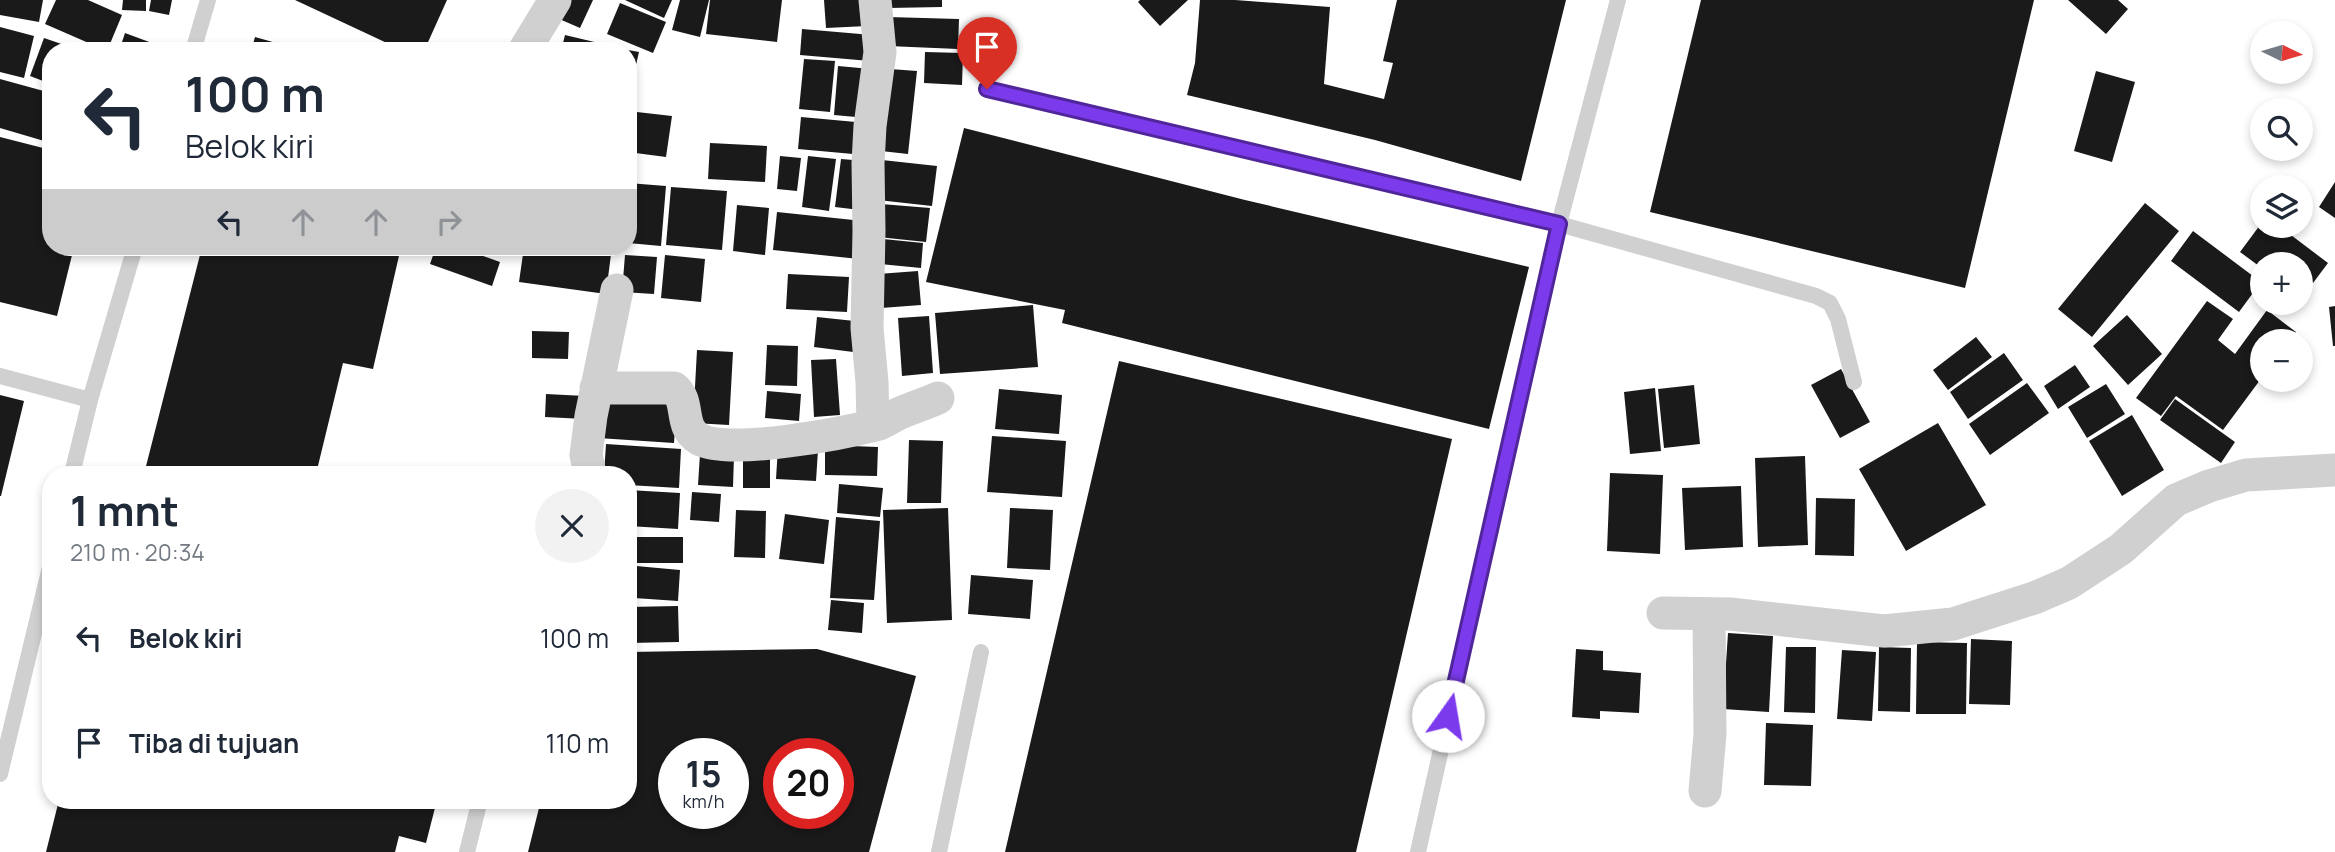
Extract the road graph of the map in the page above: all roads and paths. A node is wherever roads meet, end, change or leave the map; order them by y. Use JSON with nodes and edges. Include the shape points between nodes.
{"nodes":[{"id":1,"x":208,"y":0,"type":"edge"},
{"id":2,"x":555,"y":0,"type":"edge"},
{"id":3,"x":875,"y":0,"type":"edge"},
{"id":4,"x":1618,"y":0,"type":"edge"},
{"id":5,"x":196,"y":42,"type":"edge"},
{"id":6,"x":529,"y":42,"type":"edge"},
{"id":7,"x":987,"y":89,"type":"dead end"},
{"id":8,"x":1559,"y":224,"type":"junction"},
{"id":9,"x":132,"y":256,"type":"edge"},
{"id":10,"x":617,"y":290,"type":"dead end"},
{"id":11,"x":0,"y":376,"type":"edge"},
{"id":12,"x":1854,"y":382,"type":"dead end"},
{"id":13,"x":596,"y":388,"type":"junction"},
{"id":14,"x":938,"y":398,"type":"dead end"},
{"id":15,"x":90,"y":400,"type":"junction"},
{"id":16,"x":873,"y":424,"type":"junction"},
{"id":17,"x":74,"y":466,"type":"edge"},
{"id":18,"x":588,"y":466,"type":"edge"},
{"id":19,"x":2335,"y":470,"type":"edge"},
{"id":20,"x":42,"y":599,"type":"edge"},
{"id":21,"x":1664,"y":612,"type":"dead end"},
{"id":22,"x":1709,"y":614,"type":"junction"},
{"id":23,"x":981,"y":652,"type":"dead end"},
{"id":24,"x":0,"y":774,"type":"edge"},
{"id":25,"x":1705,"y":791,"type":"dead end"},
{"id":26,"x":478,"y":809,"type":"edge"},
{"id":27,"x":467,"y":852,"type":"edge"},
{"id":28,"x":939,"y":852,"type":"edge"},
{"id":29,"x":1418,"y":852,"type":"edge"}],
"edges":[{"from":1,"to":5,"type":"lane"},
{"from":2,"to":6,"type":"street"},
{"from":3,"to":16,"type":"street","via":[[880,52],[868,163],[867,328]]},
{"from":4,"to":8,"type":"lane"},
{"from":7,"to":8,"type":"lane"},
{"from":8,"to":12,"type":"lane","via":[[1830,303]]},
{"from":8,"to":29,"type":"lane"},
{"from":9,"to":15,"type":"lane"},
{"from":10,"to":13,"type":"street"},
{"from":11,"to":15,"type":"lane"},
{"from":13,"to":16,"type":"street","via":[[674,388],[682,401],[685,422],[697,438],[710,444],[779,442]]},
{"from":13,"to":18,"type":"street","via":[[586,454]]},
{"from":14,"to":16,"type":"street"},
{"from":15,"to":17,"type":"lane"},
{"from":19,"to":22,"type":"street","via":[[2246,475],[2209,486],[2176,500],[2121,549],[2068,583],[1953,624],[1884,631]]},
{"from":20,"to":24,"type":"lane"},
{"from":21,"to":22,"type":"street"},
{"from":22,"to":25,"type":"street","via":[[1710,734]]},
{"from":23,"to":28,"type":"lane"},
{"from":26,"to":27,"type":"lane"}]}
